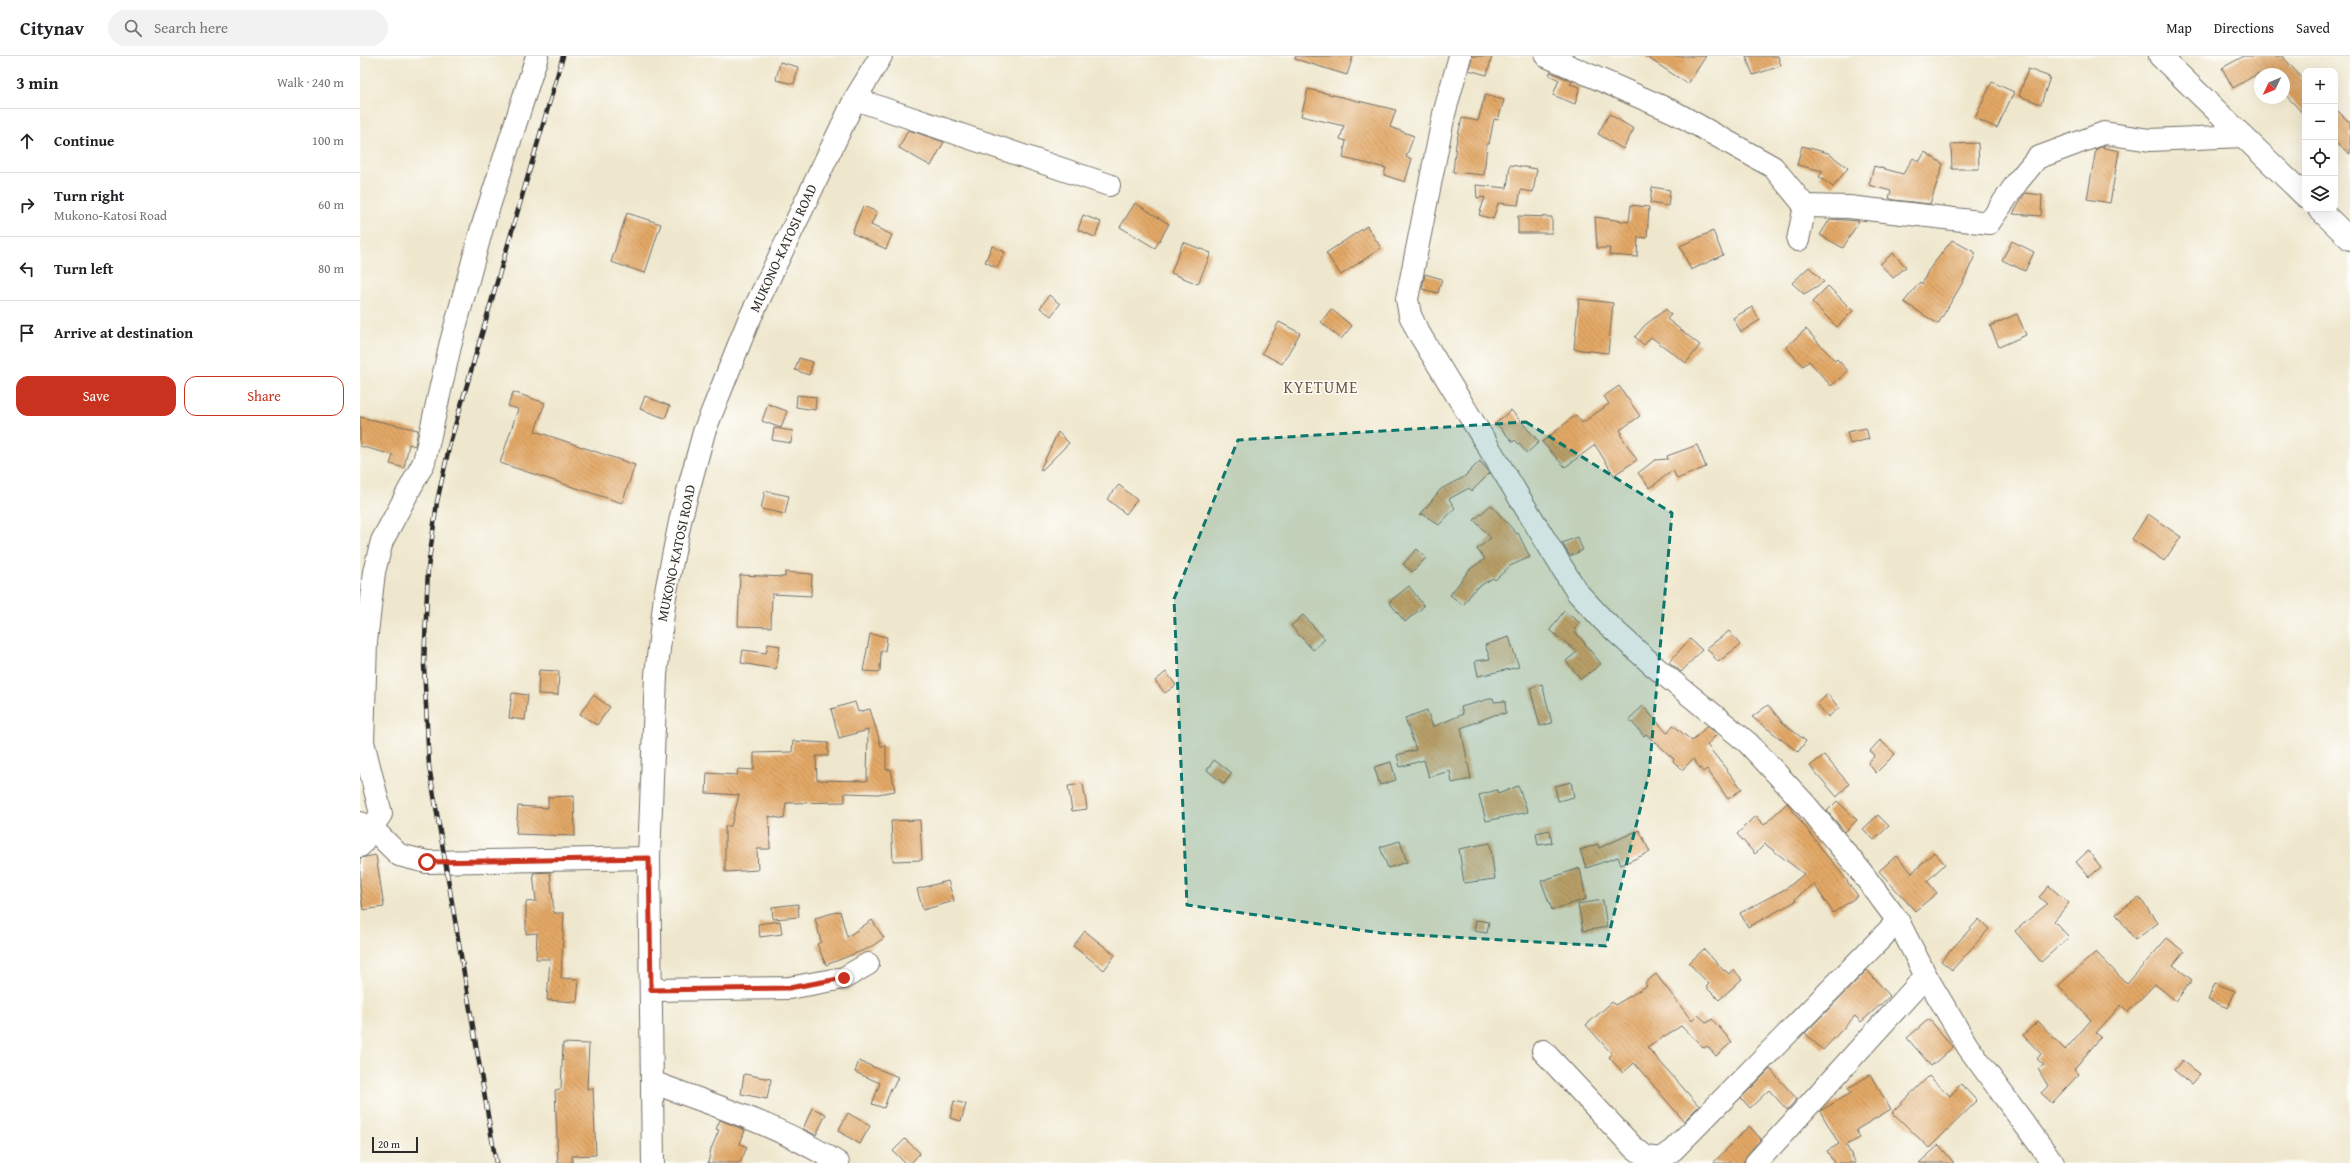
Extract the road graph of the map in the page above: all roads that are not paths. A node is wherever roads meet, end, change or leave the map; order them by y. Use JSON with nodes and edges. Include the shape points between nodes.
{"nodes":[{"id":1,"x":537,"y":56,"type":"edge"},
{"id":2,"x":881,"y":56,"type":"edge"},
{"id":3,"x":1460,"y":56,"type":"edge"},
{"id":4,"x":1546,"y":56,"type":"edge"},
{"id":5,"x":2160,"y":56,"type":"edge"},
{"id":6,"x":855,"y":99,"type":"junction"},
{"id":7,"x":2243,"y":136,"type":"junction"},
{"id":8,"x":1109,"y":185,"type":"dead end"},
{"id":9,"x":2302,"y":193,"type":"edge"},
{"id":10,"x":1805,"y":206,"type":"junction"},
{"id":11,"x":2322,"y":212,"type":"edge"},
{"id":12,"x":2350,"y":239,"type":"edge"},
{"id":13,"x":1798,"y":240,"type":"dead end"},
{"id":14,"x":367,"y":826,"type":"edge"},
{"id":15,"x":360,"y":846,"type":"edge"},
{"id":16,"x":649,"y":858,"type":"junction"},
{"id":17,"x":1898,"y":921,"type":"junction"},
{"id":18,"x":868,"y":964,"type":"dead end"},
{"id":19,"x":1926,"y":976,"type":"junction"},
{"id":20,"x":651,"y":990,"type":"junction"},
{"id":21,"x":1543,"y":1051,"type":"dead end"},
{"id":22,"x":652,"y":1082,"type":"junction"},
{"id":23,"x":653,"y":1163,"type":"edge"},
{"id":24,"x":838,"y":1163,"type":"edge"},
{"id":25,"x":1756,"y":1163,"type":"edge"},
{"id":26,"x":2053,"y":1163,"type":"edge"}],
"edges":[{"from":1,"to":14,"type":"street","via":[[480,236],[450,346],[424,462],[382,540],[374,572],[366,642],[364,742],[381,814]]},
{"from":2,"to":6,"type":"street","name":"MUKONO-KATOSI ROAD"},
{"from":3,"to":17,"type":"street","via":[[1444,114],[1407,299],[1410,315],[1417,330],[1577,592],[1604,621],[1655,667],[1748,743],[1805,804]]},
{"from":4,"to":10,"type":"street","via":[[1674,112],[1773,167]]},
{"from":5,"to":7,"type":"street"},
{"from":6,"to":8,"type":"street"},
{"from":6,"to":16,"type":"street","name":"MUKONO-KATOSI ROAD","via":[[748,322],[704,432],[664,596],[656,675]]},
{"from":7,"to":9,"type":"street"},
{"from":7,"to":10,"type":"street","via":[[2150,140],[2104,133],[2038,158],[2018,181],[1989,223],[1849,207]]},
{"from":10,"to":13,"type":"street"},
{"from":11,"to":12,"type":"street"},
{"from":14,"to":15,"type":"street"},
{"from":14,"to":16,"type":"street","via":[[398,855],[427,862]]},
{"from":16,"to":20,"type":"street","name":"MUKONO-KATOSI ROAD"},
{"from":17,"to":19,"type":"street"},
{"from":17,"to":21,"type":"street","via":[[1673,1150],[1660,1159],[1646,1157],[1631,1145]]},
{"from":18,"to":20,"type":"street","via":[[844,978],[789,988]]},
{"from":19,"to":25,"type":"street"},
{"from":19,"to":26,"type":"street","via":[[1968,1047]]},
{"from":20,"to":22,"type":"street","name":"MUKONO-KATOSI ROAD"},
{"from":22,"to":23,"type":"street","name":"MUKONO-KATOSI ROAD"},
{"from":22,"to":24,"type":"street","via":[[812,1146]]}]}
